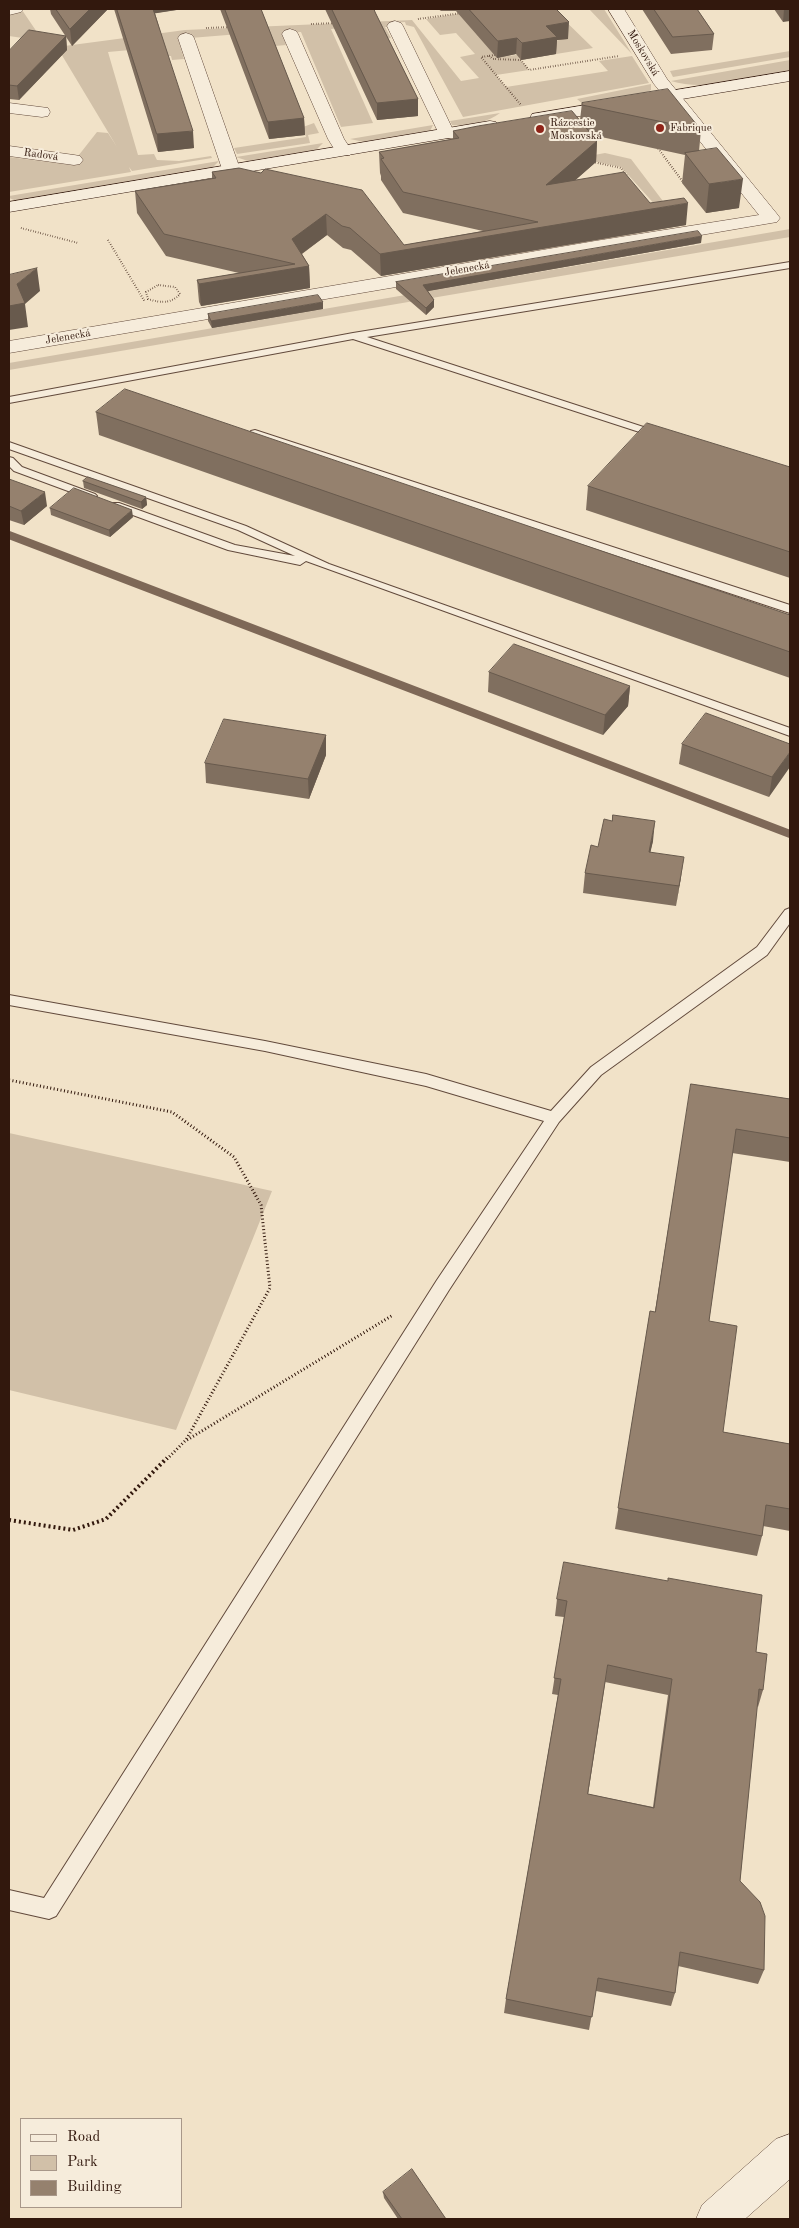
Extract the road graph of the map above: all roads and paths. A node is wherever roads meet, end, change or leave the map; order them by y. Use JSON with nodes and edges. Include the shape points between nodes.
{"nodes":[{"id":1,"x":16,"y":9,"type":"edge"},
{"id":2,"x":616,"y":9,"type":"edge"},
{"id":3,"x":9,"y":10,"type":"edge"},
{"id":4,"x":469,"y":12,"type":"edge"},
{"id":5,"x":412,"y":20,"type":"dead end"},
{"id":6,"x":339,"y":23,"type":"edge"},
{"id":7,"x":309,"y":24,"type":"dead end"},
{"id":8,"x":395,"y":26,"type":"dead end"},
{"id":9,"x":230,"y":27,"type":"edge"},
{"id":10,"x":200,"y":29,"type":"dead end"},
{"id":11,"x":290,"y":34,"type":"dead end"},
{"id":12,"x":186,"y":38,"type":"dead end"},
{"id":13,"x":495,"y":55,"type":"edge"},
{"id":14,"x":489,"y":56,"type":"junction"},
{"id":15,"x":622,"y":56,"type":"dead end"},
{"id":16,"x":790,"y":76,"type":"edge"},
{"id":17,"x":672,"y":96,"type":"junction"},
{"id":18,"x":9,"y":108,"type":"edge"},
{"id":19,"x":42,"y":112,"type":"dead end"},
{"id":20,"x":528,"y":120,"type":"joint"},
{"id":21,"x":504,"y":124,"type":"edge"},
{"id":22,"x":447,"y":134,"type":"junction"},
{"id":23,"x":647,"y":146,"type":"edge"},
{"id":24,"x":9,"y":151,"type":"edge"},
{"id":25,"x":344,"y":151,"type":"junction"},
{"id":26,"x":74,"y":160,"type":"dead end"},
{"id":27,"x":593,"y":162,"type":"edge"},
{"id":28,"x":231,"y":169,"type":"junction"},
{"id":29,"x":632,"y":182,"type":"edge"},
{"id":30,"x":686,"y":184,"type":"edge"},
{"id":31,"x":9,"y":207,"type":"edge"},
{"id":32,"x":17,"y":227,"type":"dead end"},
{"id":33,"x":108,"y":240,"type":"dead end"},
{"id":34,"x":78,"y":243,"type":"dead end"},
{"id":35,"x":790,"y":265,"type":"edge"},
{"id":36,"x":144,"y":297,"type":"junction"},
{"id":37,"x":138,"y":306,"type":"dead end"},
{"id":38,"x":353,"y":336,"type":"junction"},
{"id":39,"x":9,"y":347,"type":"edge"},
{"id":40,"x":101,"y":383,"type":"junction"},
{"id":41,"x":120,"y":389,"type":"dead end"},
{"id":42,"x":9,"y":400,"type":"edge"},
{"id":43,"x":243,"y":429,"type":"edge"},
{"id":44,"x":676,"y":441,"type":"edge"},
{"id":45,"x":9,"y":444,"type":"edge"},
{"id":46,"x":9,"y":460,"type":"edge"},
{"id":47,"x":324,"y":566,"type":"junction"},
{"id":48,"x":790,"y":609,"type":"edge"},
{"id":49,"x":790,"y":732,"type":"edge"},
{"id":50,"x":790,"y":913,"type":"edge"},
{"id":51,"x":9,"y":1000,"type":"edge"},
{"id":52,"x":9,"y":1080,"type":"edge"},
{"id":53,"x":554,"y":1118,"type":"junction"},
{"id":54,"x":443,"y":1285,"type":"junction"},
{"id":55,"x":186,"y":1440,"type":"junction"},
{"id":56,"x":9,"y":1520,"type":"edge"},
{"id":57,"x":9,"y":1900,"type":"edge"},
{"id":58,"x":790,"y":2153,"type":"edge"},
{"id":59,"x":716,"y":2219,"type":"edge"}],
"edges":[{"from":1,"to":3,"type":"street"},
{"from":2,"to":17,"type":"street","name":"Moskovská"},
{"from":4,"to":5,"type":"path"},
{"from":6,"to":7,"type":"path"},
{"from":8,"to":22,"type":"street"},
{"from":9,"to":10,"type":"path"},
{"from":11,"to":25,"type":"street"},
{"from":12,"to":28,"type":"street"},
{"from":13,"to":14,"type":"path"},
{"from":14,"to":15,"type":"path","via":[[521,60],[530,70]]},
{"from":14,"to":20,"type":"path","via":[[481,57]]},
{"from":16,"to":17,"type":"street"},
{"from":17,"to":20,"type":"street"},
{"from":17,"to":39,"type":"street","name":"Jelenecká","via":[[771,218]]},
{"from":18,"to":19,"type":"street"},
{"from":21,"to":22,"type":"street"},
{"from":22,"to":25,"type":"street"},
{"from":23,"to":30,"type":"path","via":[[657,148]]},
{"from":24,"to":26,"type":"street","name":"Radová"},
{"from":25,"to":28,"type":"street"},
{"from":27,"to":29,"type":"path","via":[[621,168]]},
{"from":28,"to":31,"type":"street"},
{"from":32,"to":34,"type":"path"},
{"from":33,"to":36,"type":"path"},
{"from":35,"to":38,"type":"lane"},
{"from":36,"to":36,"type":"path","via":[[167,302],[179,296],[180,291],[172,286],[158,285],[148,290]]},
{"from":36,"to":37,"type":"path","via":[[147,305]]},
{"from":38,"to":40,"type":"lane"},
{"from":38,"to":44,"type":"lane"},
{"from":40,"to":41,"type":"lane"},
{"from":40,"to":42,"type":"lane"},
{"from":43,"to":48,"type":"lane"},
{"from":45,"to":47,"type":"lane","via":[[242,528]]},
{"from":46,"to":47,"type":"lane","via":[[18,470],[232,548]]},
{"from":47,"to":49,"type":"lane"},
{"from":50,"to":53,"type":"lane","via":[[762,951],[596,1070]]},
{"from":51,"to":53,"type":"lane","via":[[265,1046],[426,1080]]},
{"from":52,"to":55,"type":"path","via":[[172,1112],[234,1157],[262,1205],[270,1288]]},
{"from":53,"to":54,"type":"lane"},
{"from":54,"to":55,"type":"path"},
{"from":54,"to":57,"type":"lane","via":[[49,1909]]},
{"from":55,"to":56,"type":"path","via":[[106,1518],[73,1530]]},
{"from":58,"to":59,"type":"street"}]}
